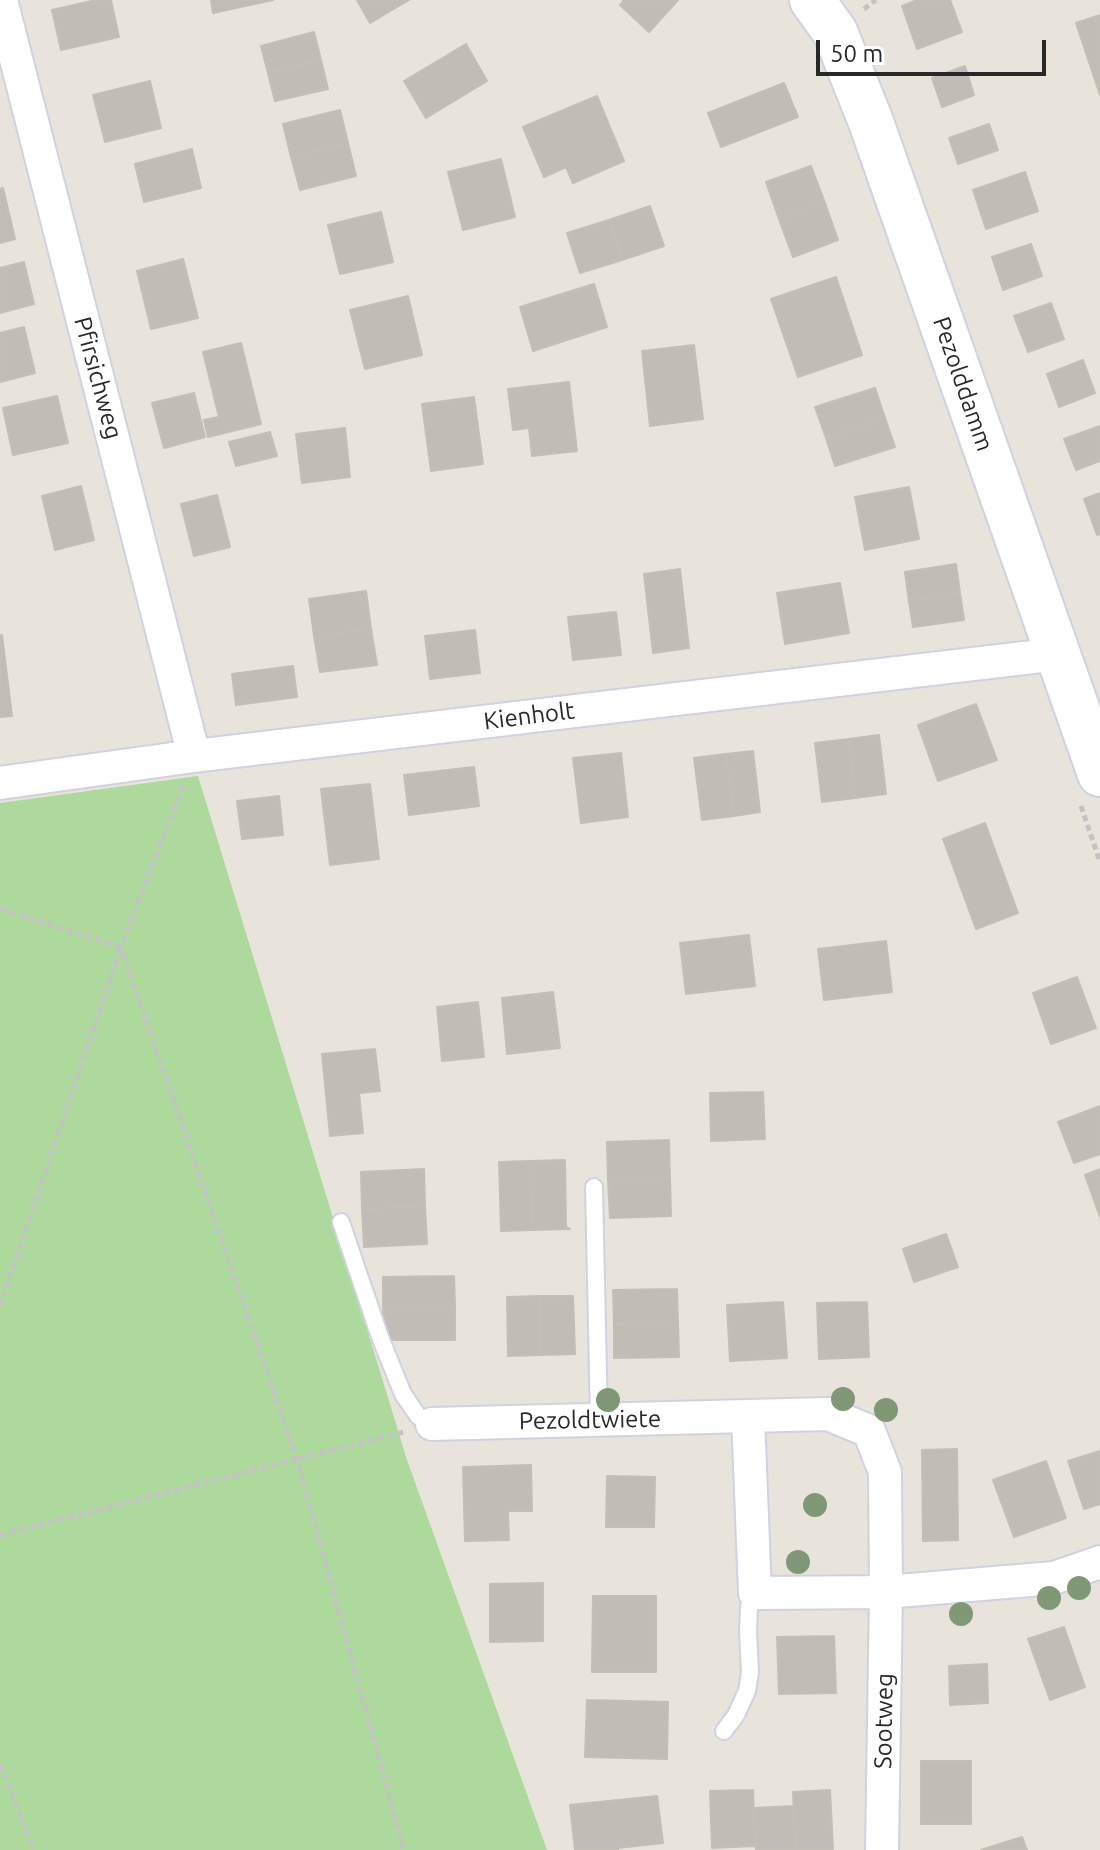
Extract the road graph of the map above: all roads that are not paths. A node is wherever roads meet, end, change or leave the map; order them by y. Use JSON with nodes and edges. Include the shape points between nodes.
{"nodes":[{"id":1,"x":1,"y":0,"type":"edge"},
{"id":2,"x":812,"y":0,"type":"edge"},
{"id":3,"x":1058,"y":654,"type":"junction"},
{"id":4,"x":194,"y":756,"type":"junction"},
{"id":5,"x":1100,"y":774,"type":"edge"},
{"id":6,"x":0,"y":783,"type":"edge"},
{"id":7,"x":594,"y":1187,"type":"dead end"},
{"id":8,"x":341,"y":1222,"type":"dead end"},
{"id":9,"x":748,"y":1416,"type":"junction"},
{"id":10,"x":599,"y":1420,"type":"junction"},
{"id":11,"x":432,"y":1424,"type":"joint"},
{"id":12,"x":1100,"y":1562,"type":"edge"},
{"id":13,"x":886,"y":1592,"type":"junction"},
{"id":14,"x":755,"y":1593,"type":"junction"},
{"id":15,"x":724,"y":1731,"type":"dead end"},
{"id":16,"x":882,"y":1850,"type":"edge"}],
"edges":[{"from":1,"to":4,"type":"street","name":"Pfirsichweg"},
{"from":2,"to":3,"type":"street","name":"Pezolddamm","via":[[835,32],[871,122]]},
{"from":3,"to":4,"type":"street","name":"Kienholt"},
{"from":3,"to":5,"type":"street","name":"Pezolddamm"},
{"from":4,"to":6,"type":"street","name":"Kienholt"},
{"from":7,"to":10,"type":"lane"},
{"from":8,"to":11,"type":"lane","via":[[403,1394],[418,1416]]},
{"from":9,"to":10,"type":"street","name":"Pezoldtwiete"},
{"from":9,"to":13,"type":"street","name":"Pezoldtwiete","via":[[828,1414],[869,1431],[885,1472]]},
{"from":9,"to":14,"type":"street"},
{"from":10,"to":11,"type":"street","name":"Pezoldtwiete"},
{"from":12,"to":13,"type":"street","via":[[1054,1578]]},
{"from":13,"to":14,"type":"street"},
{"from":13,"to":16,"type":"street","name":"Sootweg"},
{"from":14,"to":15,"type":"lane","via":[[749,1607],[747,1691]]}]}
